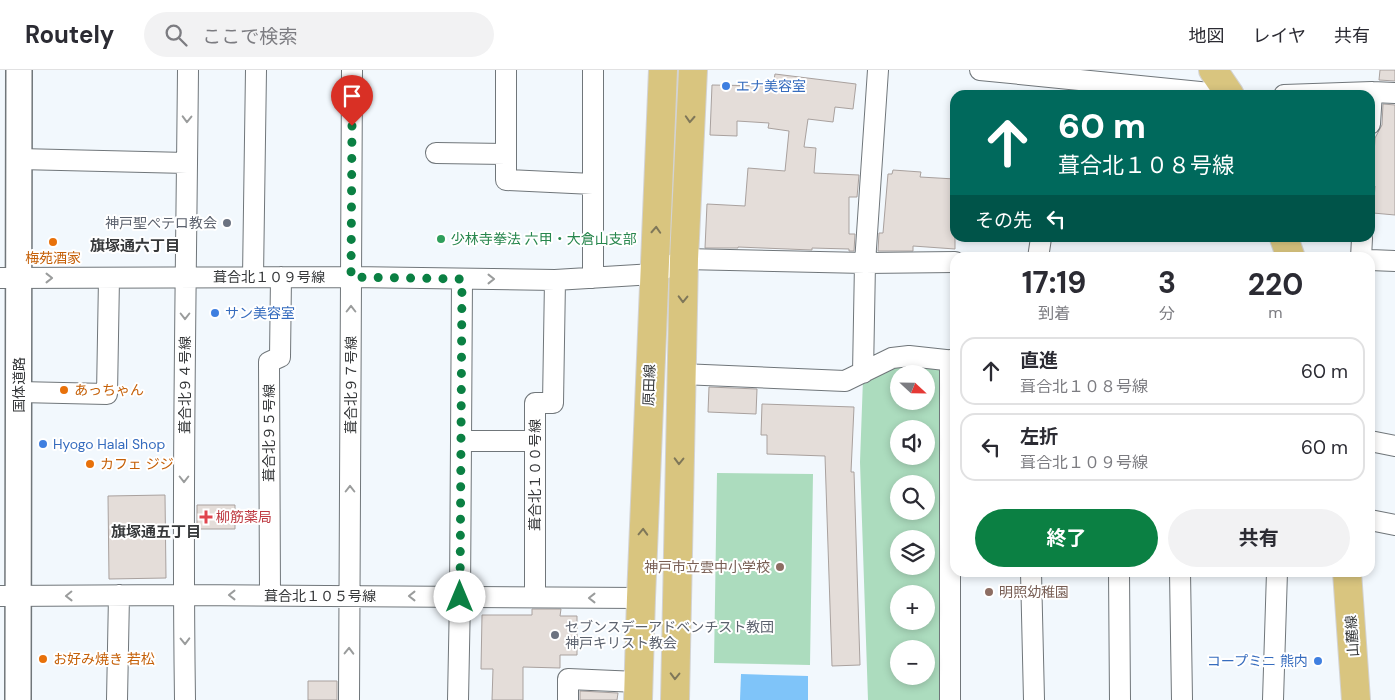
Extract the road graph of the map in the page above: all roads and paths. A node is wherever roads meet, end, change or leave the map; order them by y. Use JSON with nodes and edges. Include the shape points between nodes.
{"nodes":[{"id":1,"x":19,"y":70,"type":"edge"},
{"id":2,"x":188,"y":70,"type":"edge"},
{"id":3,"x":256,"y":70,"type":"edge"},
{"id":4,"x":352,"y":70,"type":"edge"},
{"id":5,"x":506,"y":70,"type":"edge"},
{"id":6,"x":593,"y":70,"type":"edge"},
{"id":7,"x":663,"y":70,"type":"edge"},
{"id":8,"x":693,"y":70,"type":"edge"},
{"id":9,"x":878,"y":70,"type":"edge"},
{"id":10,"x":980,"y":70,"type":"edge"},
{"id":11,"x":1213,"y":70,"type":"edge"},
{"id":12,"x":1072,"y":82,"type":"edge"},
{"id":13,"x":1169,"y":90,"type":"edge"},
{"id":14,"x":1227,"y":90,"type":"edge"},
{"id":15,"x":1375,"y":92,"type":"edge"},
{"id":16,"x":1395,"y":93,"type":"edge"},
{"id":17,"x":436,"y":153,"type":"dead end"},
{"id":18,"x":506,"y":154,"type":"junction"},
{"id":19,"x":19,"y":160,"type":"junction"},
{"id":20,"x":187,"y":162,"type":"junction"},
{"id":21,"x":593,"y":184,"type":"junction"},
{"id":22,"x":684,"y":259,"type":"junction"},
{"id":23,"x":1375,"y":260,"type":"edge"},
{"id":24,"x":1395,"y":260,"type":"edge"},
{"id":25,"x":950,"y":262,"type":"edge"},
{"id":26,"x":865,"y":263,"type":"junction"},
{"id":27,"x":654,"y":274,"type":"junction"},
{"id":28,"x":185,"y":277,"type":"junction"},
{"id":29,"x":254,"y":277,"type":"junction"},
{"id":30,"x":281,"y":277,"type":"junction"},
{"id":31,"x":351,"y":277,"type":"junction"},
{"id":32,"x":10,"y":278,"type":"edge"},
{"id":33,"x":109,"y":278,"type":"junction"},
{"id":34,"x":593,"y":278,"type":"junction"},
{"id":35,"x":462,"y":279,"type":"junction"},
{"id":36,"x":555,"y":280,"type":"junction"},
{"id":37,"x":950,"y":361,"type":"edge"},
{"id":38,"x":863,"y":373,"type":"junction"},
{"id":39,"x":681,"y":374,"type":"junction"},
{"id":40,"x":19,"y":392,"type":"junction"},
{"id":41,"x":461,"y":441,"type":"junction"},
{"id":42,"x":535,"y":441,"type":"junction"},
{"id":43,"x":1375,"y":442,"type":"edge"},
{"id":44,"x":1395,"y":446,"type":"edge"},
{"id":45,"x":1375,"y":521,"type":"edge"},
{"id":46,"x":1395,"y":525,"type":"edge"},
{"id":47,"x":951,"y":577,"type":"edge"},
{"id":48,"x":1031,"y":577,"type":"edge"},
{"id":49,"x":1119,"y":577,"type":"edge"},
{"id":50,"x":1180,"y":577,"type":"edge"},
{"id":51,"x":1277,"y":577,"type":"edge"},
{"id":52,"x":1348,"y":577,"type":"edge"},
{"id":53,"x":119,"y":595,"type":"junction"},
{"id":54,"x":184,"y":595,"type":"junction"},
{"id":55,"x":270,"y":595,"type":"junction"},
{"id":56,"x":10,"y":596,"type":"edge"},
{"id":57,"x":350,"y":596,"type":"junction"},
{"id":58,"x":460,"y":597,"type":"junction"},
{"id":59,"x":534,"y":597,"type":"junction"},
{"id":60,"x":640,"y":598,"type":"junction"},
{"id":61,"x":638,"y":691,"type":"edge"},
{"id":62,"x":18,"y":700,"type":"edge"},
{"id":63,"x":117,"y":700,"type":"edge"},
{"id":64,"x":186,"y":700,"type":"edge"},
{"id":65,"x":349,"y":700,"type":"edge"},
{"id":66,"x":458,"y":700,"type":"edge"},
{"id":67,"x":568,"y":700,"type":"edge"},
{"id":68,"x":675,"y":700,"type":"edge"},
{"id":69,"x":950,"y":700,"type":"edge"},
{"id":70,"x":1034,"y":700,"type":"edge"},
{"id":71,"x":1120,"y":700,"type":"edge"},
{"id":72,"x":1182,"y":700,"type":"edge"},
{"id":73,"x":1273,"y":700,"type":"edge"},
{"id":74,"x":1356,"y":700,"type":"edge"}],
"edges":[{"from":1,"to":19,"type":"street","name":"国体道路"},
{"from":2,"to":20,"type":"street","name":"葺合北９４号線","one_way":true},
{"from":3,"to":29,"type":"street"},
{"from":4,"to":31,"type":"street","name":"葺合北９７号線"},
{"from":5,"to":18,"type":"street"},
{"from":6,"to":21,"type":"street"},
{"from":27,"to":7,"type":"main road","name":"原田線","one_way":true},
{"from":8,"to":22,"type":"main road","one_way":true},
{"from":9,"to":26,"type":"street"},
{"from":10,"to":12,"type":"street"},
{"from":11,"to":14,"type":"main road"},
{"from":12,"to":13,"type":"street"},
{"from":15,"to":16,"type":"street"},
{"from":17,"to":18,"type":"street"},
{"from":18,"to":21,"type":"street","via":[[506,180]]},
{"from":19,"to":20,"type":"street"},
{"from":19,"to":32,"type":"street","name":"国体道路"},
{"from":20,"to":28,"type":"street","name":"葺合北９４号線"},
{"from":21,"to":34,"type":"street"},
{"from":22,"to":26,"type":"street"},
{"from":22,"to":27,"type":"street","name":"葺合北１０９号線"},
{"from":22,"to":39,"type":"main road","one_way":true},
{"from":23,"to":24,"type":"street"},
{"from":25,"to":26,"type":"street"},
{"from":26,"to":38,"type":"street"},
{"from":27,"to":34,"type":"street","name":"葺合北１０９号線"},
{"from":60,"to":27,"type":"main road","name":"原田線","one_way":true},
{"from":28,"to":29,"type":"street","name":"葺合北１０９号線"},
{"from":28,"to":33,"type":"street","name":"葺合北１０９号線"},
{"from":28,"to":54,"type":"street","name":"葺合北９４号線","one_way":true},
{"from":29,"to":30,"type":"street","name":"葺合北１０９号線"},
{"from":30,"to":31,"type":"street","name":"葺合北１０９号線"},
{"from":30,"to":55,"type":"street","name":"葺合北９５号線","via":[[280,357],[269,362]]},
{"from":31,"to":35,"type":"street","name":"葺合北１０９号線"},
{"from":57,"to":31,"type":"street","name":"葺合北９７号線","one_way":true},
{"from":32,"to":33,"type":"street","name":"葺合北１０９号線","one_way":true},
{"from":32,"to":40,"type":"street","name":"国体道路"},
{"from":33,"to":40,"type":"street","via":[[107,394]]},
{"from":34,"to":36,"type":"street","name":"葺合北１０９号線"},
{"from":35,"to":36,"type":"street","name":"葺合北１０９号線","one_way":true},
{"from":35,"to":41,"type":"street"},
{"from":36,"to":42,"type":"street","name":"葺合北１００号線","via":[[553,403],[536,403]]},
{"from":37,"to":38,"type":"street","via":[[909,356],[892,358]]},
{"from":38,"to":39,"type":"street","via":[[844,381]]},
{"from":39,"to":68,"type":"main road","one_way":true},
{"from":40,"to":56,"type":"street","name":"国体道路"},
{"from":41,"to":42,"type":"street"},
{"from":41,"to":58,"type":"street"},
{"from":42,"to":59,"type":"street","name":"葺合北１００号線"},
{"from":43,"to":44,"type":"street"},
{"from":45,"to":46,"type":"street"},
{"from":47,"to":69,"type":"street"},
{"from":48,"to":70,"type":"street"},
{"from":49,"to":71,"type":"street"},
{"from":50,"to":72,"type":"street"},
{"from":51,"to":73,"type":"street"},
{"from":52,"to":74,"type":"main road","name":"山麓線"},
{"from":53,"to":54,"type":"street","name":"葺合北１０５号線"},
{"from":53,"to":56,"type":"street","name":"葺合北１０５号線","one_way":true},
{"from":53,"to":63,"type":"street"},
{"from":55,"to":54,"type":"street","name":"葺合北１０５号線","one_way":true},
{"from":54,"to":64,"type":"street","name":"葺合北９４号線","one_way":true},
{"from":55,"to":57,"type":"street","name":"葺合北１０５号線"},
{"from":56,"to":62,"type":"street","name":"国体道路"},
{"from":58,"to":57,"type":"street","name":"葺合北１０５号線","one_way":true},
{"from":65,"to":57,"type":"street","name":"葺合北９７号線","one_way":true},
{"from":58,"to":59,"type":"street","name":"葺合北１０５号線"},
{"from":58,"to":66,"type":"street"},
{"from":60,"to":59,"type":"street","name":"葺合北１０５号線","one_way":true},
{"from":60,"to":61,"type":"main road","name":"原田線"},
{"from":61,"to":67,"type":"street","via":[[568,679]]}]}
